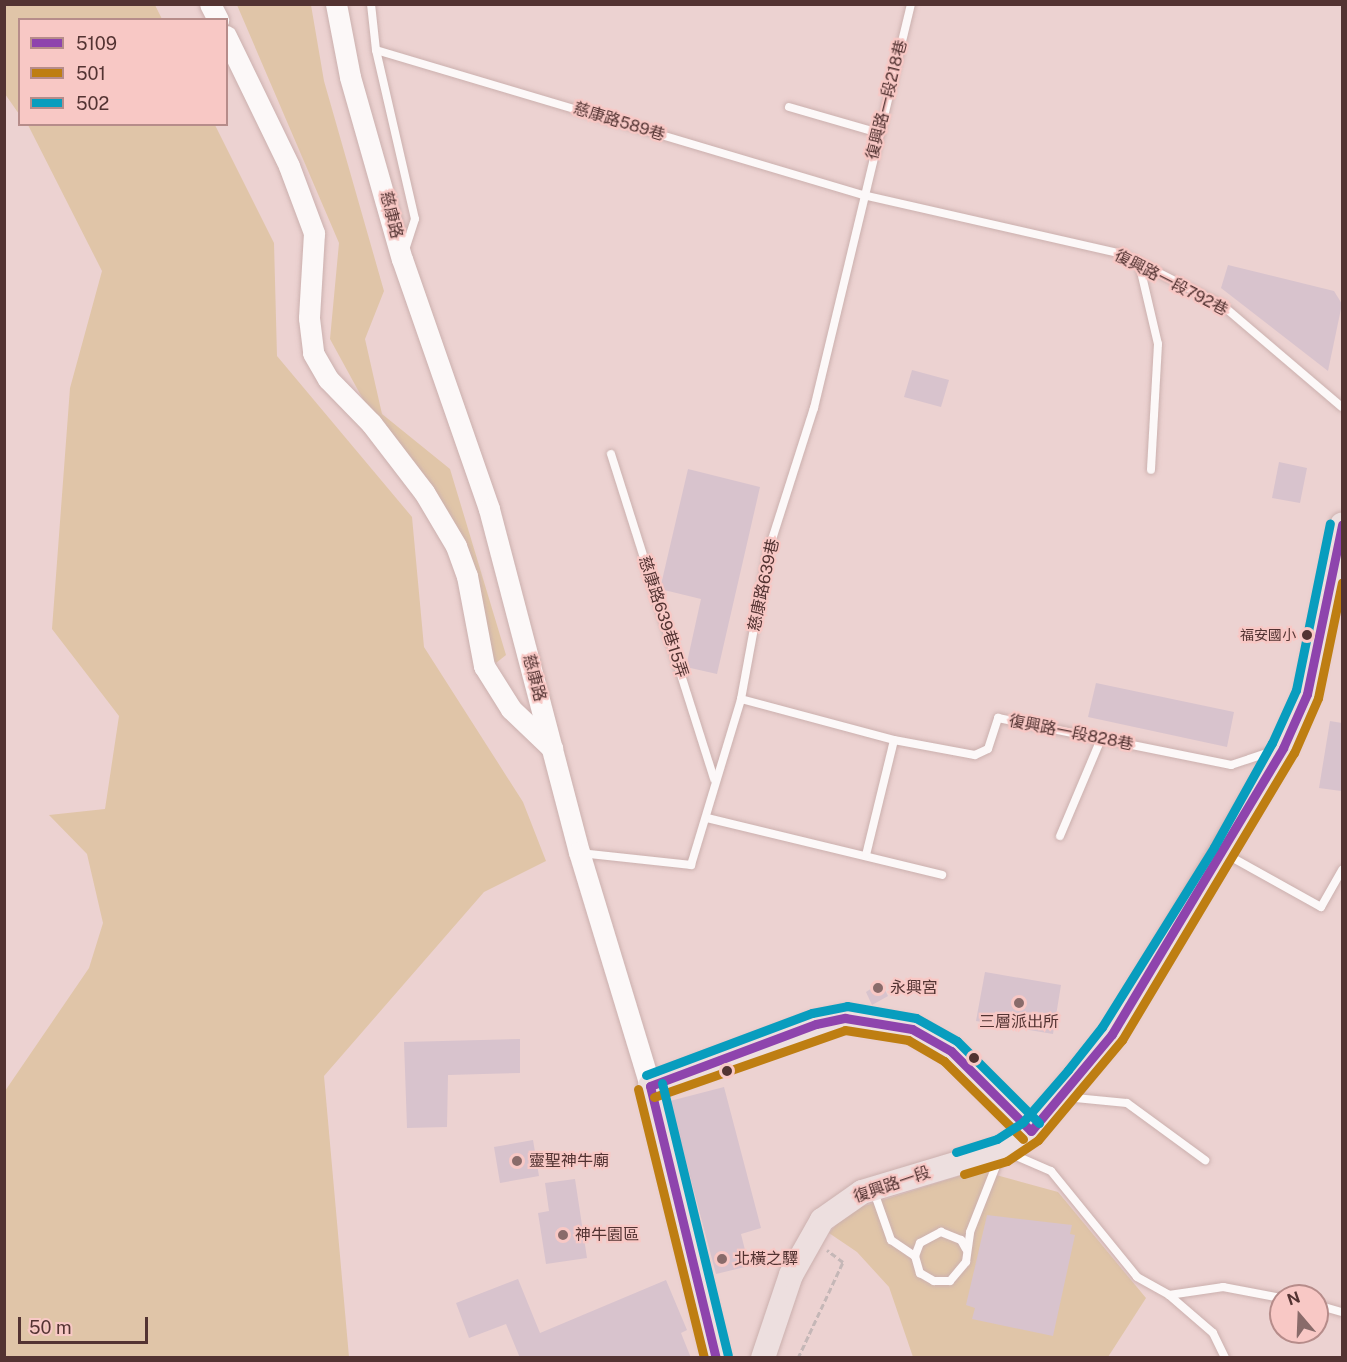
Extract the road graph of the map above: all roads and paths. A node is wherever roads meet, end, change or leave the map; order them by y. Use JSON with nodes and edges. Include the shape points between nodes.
{"nodes":[{"id":1,"x":210,"y":4,"type":"edge"},
{"id":2,"x":336,"y":4,"type":"edge"},
{"id":3,"x":370,"y":4,"type":"edge"},
{"id":4,"x":911,"y":4,"type":"edge"},
{"id":5,"x":217,"y":18,"type":"edge"},
{"id":6,"x":228,"y":40,"type":"edge"},
{"id":7,"x":376,"y":50,"type":"junction"},
{"id":8,"x":789,"y":107,"type":"dead end"},
{"id":9,"x":879,"y":133,"type":"junction"},
{"id":10,"x":863,"y":195,"type":"junction"},
{"id":11,"x":402,"y":260,"type":"junction"},
{"id":12,"x":1139,"y":263,"type":"junction"},
{"id":13,"x":1342,"y":407,"type":"edge"},
{"id":14,"x":611,"y":454,"type":"dead end"},
{"id":15,"x":1151,"y":470,"type":"dead end"},
{"id":16,"x":1342,"y":525,"type":"edge"},
{"id":17,"x":741,"y":699,"type":"junction"},
{"id":18,"x":1101,"y":739,"type":"junction"},
{"id":19,"x":894,"y":740,"type":"junction"},
{"id":20,"x":552,"y":748,"type":"junction"},
{"id":21,"x":1283,"y":748,"type":"junction"},
{"id":22,"x":715,"y":781,"type":"junction"},
{"id":23,"x":707,"y":818,"type":"junction"},
{"id":24,"x":1060,"y":836,"type":"dead end"},
{"id":25,"x":579,"y":852,"type":"junction"},
{"id":26,"x":1224,"y":853,"type":"junction"},
{"id":27,"x":866,"y":855,"type":"junction"},
{"id":28,"x":1342,"y":870,"type":"edge"},
{"id":29,"x":942,"y":875,"type":"dead end"},
{"id":30,"x":650,"y":1086,"type":"junction"},
{"id":31,"x":1060,"y":1096,"type":"junction"},
{"id":32,"x":1031,"y":1131,"type":"junction"},
{"id":33,"x":1002,"y":1150,"type":"junction"},
{"id":34,"x":1205,"y":1160,"type":"dead end"},
{"id":35,"x":873,"y":1189,"type":"junction"},
{"id":36,"x":811,"y":1238,"type":"junction"},
{"id":37,"x":966,"y":1249,"type":"junction"},
{"id":38,"x":915,"y":1256,"type":"junction"},
{"id":39,"x":1169,"y":1295,"type":"junction"},
{"id":40,"x":1269,"y":1296,"type":"edge"},
{"id":41,"x":716,"y":1358,"type":"edge"},
{"id":42,"x":763,"y":1358,"type":"edge"},
{"id":43,"x":798,"y":1358,"type":"edge"},
{"id":44,"x":1225,"y":1358,"type":"edge"}],
"edges":[{"from":1,"to":5,"type":"street"},
{"from":2,"to":11,"type":"street","name":"慈康路","via":[[350,77]]},
{"from":3,"to":7,"type":"lane"},
{"from":4,"to":9,"type":"lane","name":"復興路一段218巷"},
{"from":6,"to":20,"type":"street","via":[[289,166],[314,233],[309,318],[314,353],[328,379],[371,423],[424,492],[456,546],[467,576],[484,666],[511,709]]},
{"from":7,"to":10,"type":"lane","name":"慈康路589巷"},
{"from":7,"to":11,"type":"lane","via":[[415,219]]},
{"from":8,"to":9,"type":"lane"},
{"from":9,"to":10,"type":"lane","name":"復興路一段218巷"},
{"from":10,"to":12,"type":"lane","name":"復興路一段792巷","via":[[1122,254]]},
{"from":10,"to":17,"type":"lane","name":"慈康路639巷","via":[[813,408],[768,552]]},
{"from":11,"to":20,"type":"street","name":"慈康路","via":[[489,508]]},
{"from":12,"to":13,"type":"lane","name":"復興路一段792巷","via":[[1222,305]]},
{"from":12,"to":15,"type":"lane","via":[[1158,344]]},
{"from":14,"to":22,"type":"lane","name":"慈康路639巷15弄"},
{"from":16,"to":21,"type":"main road","name":"復興路一段","via":[[1307,694]]},
{"from":17,"to":19,"type":"lane","name":"復興路一段828巷"},
{"from":17,"to":22,"type":"lane","name":"慈康路639巷"},
{"from":18,"to":19,"type":"lane","name":"復興路一段828巷","via":[[998,718],[988,749],[975,755]]},
{"from":18,"to":21,"type":"lane","name":"復興路一段828巷","via":[[1231,765]]},
{"from":18,"to":24,"type":"lane"},
{"from":19,"to":27,"type":"lane"},
{"from":20,"to":25,"type":"street","name":"慈康路"},
{"from":21,"to":26,"type":"main road","name":"復興路一段"},
{"from":22,"to":23,"type":"lane","name":"慈康路639巷"},
{"from":23,"to":25,"type":"lane","name":"慈康路639巷","via":[[691,864]]},
{"from":23,"to":27,"type":"lane"},
{"from":25,"to":30,"type":"street","name":"慈康路"},
{"from":26,"to":28,"type":"lane","via":[[1321,907]]},
{"from":26,"to":31,"type":"main road","name":"復興路一段","via":[[1112,1034]]},
{"from":27,"to":29,"type":"lane"},
{"from":30,"to":32,"type":"main road","via":[[816,1024],[845,1018],[912,1029],[951,1052]]},
{"from":30,"to":41,"type":"main road","name":"慈康路"},
{"from":31,"to":32,"type":"main road","name":"復興路一段"},
{"from":31,"to":34,"type":"lane","via":[[1127,1103]]},
{"from":32,"to":33,"type":"main road","name":"復興路一段"},
{"from":33,"to":35,"type":"main road","name":"復興路一段"},
{"from":33,"to":37,"type":"lane"},
{"from":33,"to":39,"type":"lane","via":[[1051,1171],[1137,1277]]},
{"from":35,"to":36,"type":"main road","name":"復興路一段","via":[[844,1202]]},
{"from":35,"to":38,"type":"lane","via":[[891,1240]]},
{"from":36,"to":42,"type":"main road","name":"復興路一段","via":[[791,1275]]},
{"from":36,"to":43,"type":"path","via":[[843,1262]]},
{"from":37,"to":38,"type":"lane","via":[[961,1240],[941,1232],[920,1243]]},
{"from":37,"to":38,"type":"lane","via":[[961,1272],[950,1281],[933,1281],[920,1273]]},
{"from":39,"to":40,"type":"lane","via":[[1223,1287]]},
{"from":39,"to":44,"type":"lane","via":[[1213,1333]]}]}
